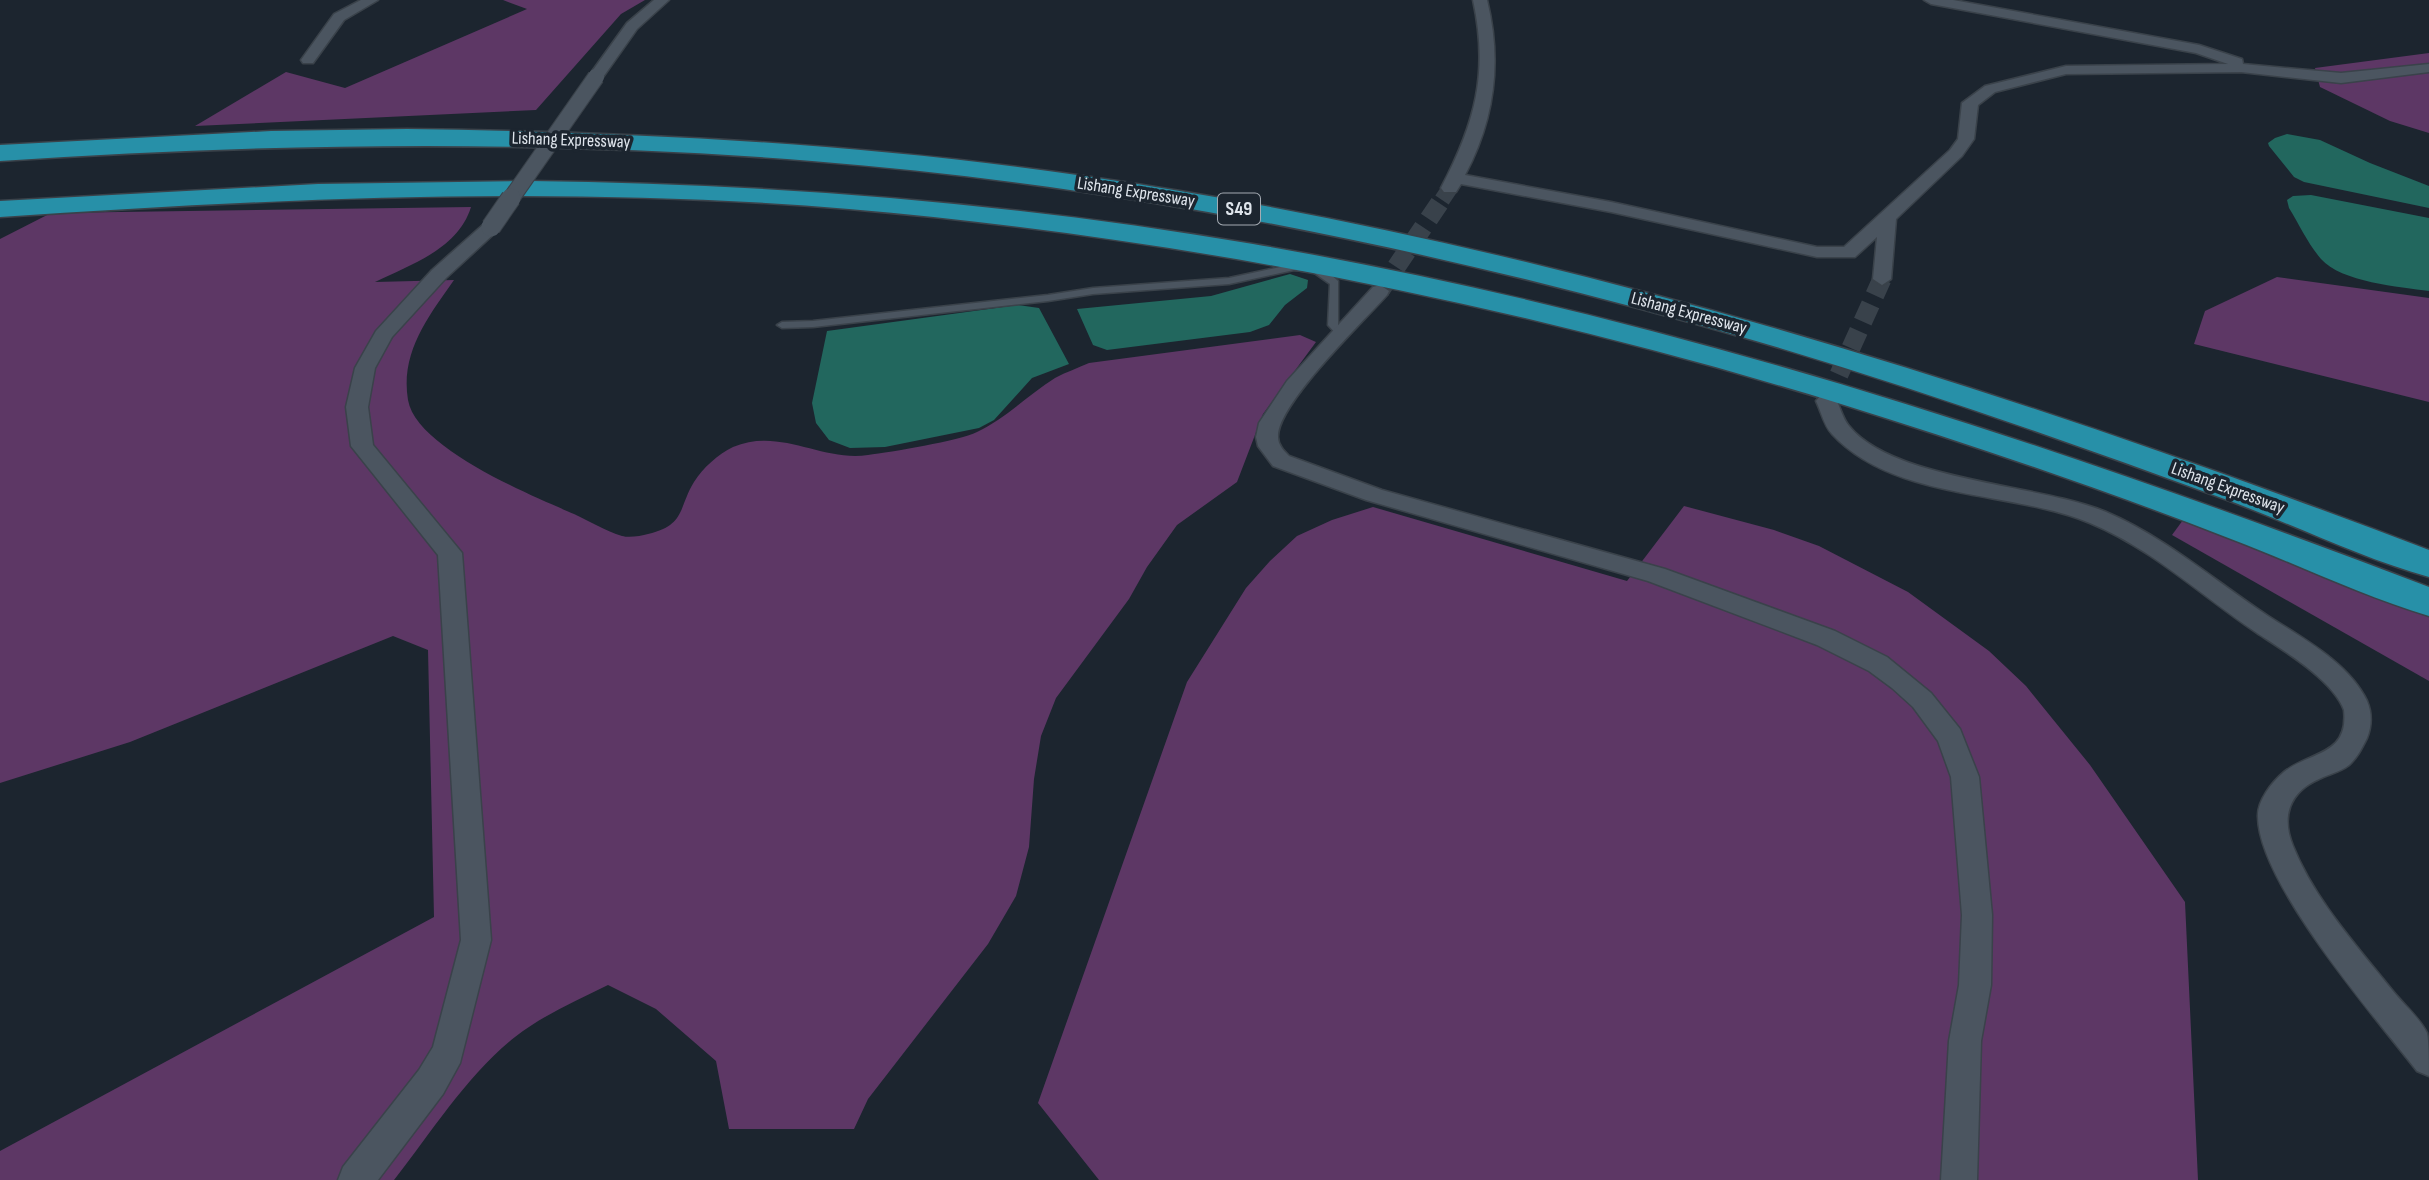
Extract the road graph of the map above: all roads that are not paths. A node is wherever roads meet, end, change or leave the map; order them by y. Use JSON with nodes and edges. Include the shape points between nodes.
{"nodes":[{"id":1,"x":371,"y":0,"type":"edge"},
{"id":2,"x":662,"y":0,"type":"edge"},
{"id":3,"x":1480,"y":0,"type":"edge"},
{"id":4,"x":1931,"y":0,"type":"edge"},
{"id":5,"x":2016,"y":0,"type":"edge"},
{"id":6,"x":2029,"y":20,"type":"junction"},
{"id":7,"x":308,"y":60,"type":"dead end"},
{"id":8,"x":2247,"y":68,"type":"junction"},
{"id":9,"x":2429,"y":68,"type":"edge"},
{"id":10,"x":0,"y":153,"type":"edge"},
{"id":11,"x":0,"y":209,"type":"edge"},
{"id":12,"x":1886,"y":219,"type":"junction"},
{"id":13,"x":1882,"y":279,"type":"tunnel mouth"},
{"id":14,"x":1380,"y":291,"type":"tunnel mouth"},
{"id":15,"x":782,"y":325,"type":"dead end"},
{"id":16,"x":1341,"y":334,"type":"junction"},
{"id":17,"x":1827,"y":401,"type":"dead end"},
{"id":18,"x":2429,"y":564,"type":"edge"},
{"id":19,"x":2429,"y":602,"type":"edge"},
{"id":20,"x":2429,"y":1060,"type":"edge"},
{"id":21,"x":356,"y":1180,"type":"edge"},
{"id":22,"x":1959,"y":1180,"type":"edge"}],
"edges":[{"from":1,"to":7,"type":"street","via":[[339,17]]},
{"from":2,"to":21,"type":"street","bridge":true,"via":[[632,26],[491,227],[439,274],[383,335],[365,368],[358,397],[362,446],[450,553],[476,940],[448,1052],[431,1082]]},
{"from":3,"to":12,"type":"street","via":[[1488,54],[1484,103],[1474,139],[1453,183],[1611,207],[1817,252],[1854,251]]},
{"from":4,"to":6,"type":"street"},
{"from":5,"to":6,"type":"street"},
{"from":6,"to":8,"type":"street","via":[[2199,49]]},
{"from":8,"to":9,"type":"street","via":[[2341,78]]},
{"from":8,"to":12,"type":"street","via":[[2066,71],[1990,89],[1970,103],[1966,139],[1956,153]]},
{"from":10,"to":18,"type":"highway","name":"Lishang Expressway","number":"S49","via":[[302,139],[592,140],[897,161],[1170,197],[1446,251],[1751,330],[2104,443]]},
{"from":11,"to":19,"type":"highway","name":"Lishang Expressway","number":"S49","via":[[318,190],[601,188],[935,208],[1199,243],[1477,297],[1770,373],[2126,488]]},
{"from":12,"to":13,"type":"street"},
{"from":14,"to":16,"type":"street"},
{"from":15,"to":16,"type":"lane","via":[[1048,298],[1081,290],[1231,281],[1305,267],[1327,274],[1335,283],[1334,325]]},
{"from":16,"to":22,"type":"street","via":[[1294,384],[1270,423],[1269,446],[1281,461],[1374,495],[1656,575],[1826,638],[1886,670],[1938,718],[1965,777],[1977,915]]},
{"from":17,"to":20,"type":"street","via":[[1838,428],[1882,462],[1982,490],[2076,509],[2144,543],[2287,642],[2350,695],[2358,714],[2358,730],[2339,758],[2303,774],[2277,798],[2272,816],[2274,836],[2311,907]]}]}
